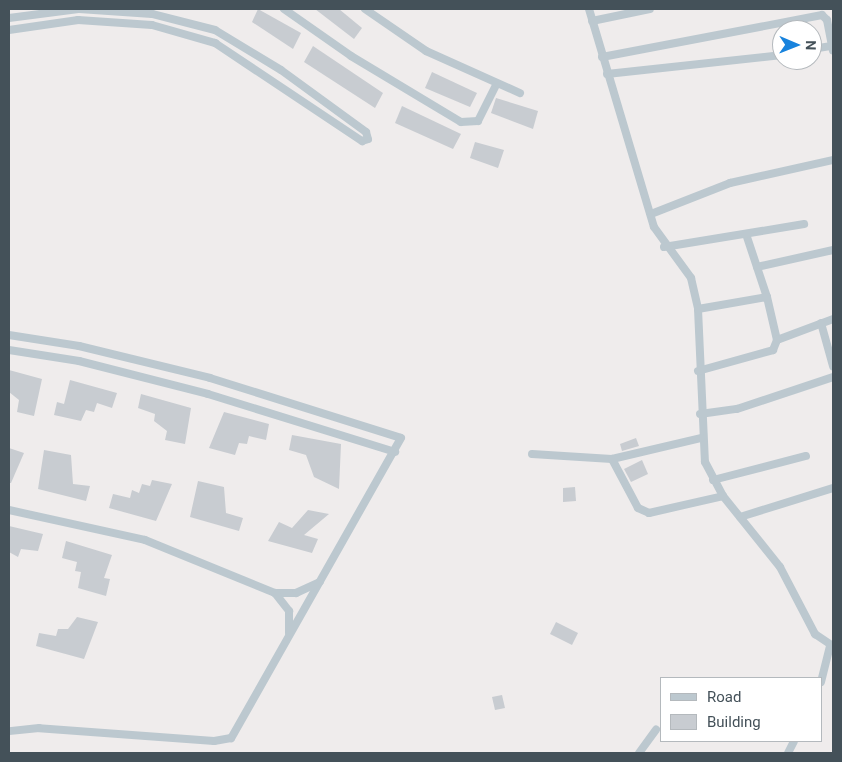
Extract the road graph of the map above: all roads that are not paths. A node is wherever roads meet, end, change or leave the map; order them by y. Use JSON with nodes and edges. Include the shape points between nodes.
{"nodes":[{"id":1,"x":78,"y":9,"type":"edge"},
{"id":2,"x":284,"y":9,"type":"edge"},
{"id":3,"x":365,"y":9,"type":"edge"},
{"id":4,"x":589,"y":9,"type":"edge"},
{"id":5,"x":650,"y":9,"type":"edge"},
{"id":6,"x":161,"y":12,"type":"edge"},
{"id":7,"x":9,"y":18,"type":"edge"},
{"id":8,"x":592,"y":21,"type":"junction"},
{"id":9,"x":9,"y":30,"type":"edge"},
{"id":10,"x":833,"y":48,"type":"edge"},
{"id":11,"x":772,"y":56,"type":"edge"},
{"id":12,"x":602,"y":57,"type":"junction"},
{"id":13,"x":607,"y":74,"type":"junction"},
{"id":14,"x":496,"y":86,"type":"junction"},
{"id":15,"x":520,"y":93,"type":"dead end"},
{"id":16,"x":833,"y":160,"type":"edge"},
{"id":17,"x":651,"y":214,"type":"junction"},
{"id":18,"x":804,"y":224,"type":"dead end"},
{"id":19,"x":746,"y":234,"type":"junction"},
{"id":20,"x":664,"y":247,"type":"junction"},
{"id":21,"x":833,"y":250,"type":"edge"},
{"id":22,"x":757,"y":267,"type":"junction"},
{"id":23,"x":767,"y":297,"type":"junction"},
{"id":24,"x":698,"y":309,"type":"junction"},
{"id":25,"x":833,"y":319,"type":"edge"},
{"id":26,"x":821,"y":323,"type":"junction"},
{"id":27,"x":9,"y":335,"type":"edge"},
{"id":28,"x":777,"y":340,"type":"junction"},
{"id":29,"x":9,"y":350,"type":"edge"},
{"id":30,"x":833,"y":366,"type":"edge"},
{"id":31,"x":698,"y":371,"type":"junction"},
{"id":32,"x":833,"y":377,"type":"edge"},
{"id":33,"x":700,"y":414,"type":"junction"},
{"id":34,"x":702,"y":438,"type":"junction"},
{"id":35,"x":395,"y":452,"type":"junction"},
{"id":36,"x":532,"y":454,"type":"dead end"},
{"id":37,"x":806,"y":456,"type":"dead end"},
{"id":38,"x":612,"y":459,"type":"junction"},
{"id":39,"x":713,"y":480,"type":"junction"},
{"id":40,"x":833,"y":488,"type":"edge"},
{"id":41,"x":724,"y":496,"type":"junction"},
{"id":42,"x":9,"y":510,"type":"edge"},
{"id":43,"x":740,"y":516,"type":"junction"},
{"id":44,"x":320,"y":582,"type":"junction"},
{"id":45,"x":275,"y":593,"type":"junction"},
{"id":46,"x":289,"y":639,"type":"junction"},
{"id":47,"x":832,"y":645,"type":"edge"},
{"id":48,"x":822,"y":679,"type":"edge"},
{"id":49,"x":656,"y":730,"type":"dead end"},
{"id":50,"x":9,"y":731,"type":"edge"},
{"id":51,"x":639,"y":753,"type":"edge"}],
"edges":[{"from":1,"to":6,"type":"street"},
{"from":1,"to":7,"type":"street"},
{"from":2,"to":14,"type":"street","via":[[351,56],[461,122],[478,121]]},
{"from":3,"to":14,"type":"street","via":[[426,51]]},
{"from":4,"to":8,"type":"street"},
{"from":5,"to":8,"type":"street"},
{"from":6,"to":9,"type":"street","via":[[215,30],[281,70],[366,132],[368,139],[362,141],[215,42],[152,25],[87,21]]},
{"from":8,"to":12,"type":"street"},
{"from":10,"to":12,"type":"street","via":[[827,20],[822,15]]},
{"from":11,"to":13,"type":"street"},
{"from":12,"to":13,"type":"street"},
{"from":13,"to":17,"type":"street"},
{"from":14,"to":15,"type":"street"},
{"from":16,"to":17,"type":"street","via":[[730,183]]},
{"from":17,"to":20,"type":"street"},
{"from":18,"to":19,"type":"street"},
{"from":19,"to":20,"type":"street"},
{"from":19,"to":22,"type":"street"},
{"from":20,"to":24,"type":"street","via":[[686,266]]},
{"from":21,"to":22,"type":"street"},
{"from":22,"to":23,"type":"street"},
{"from":23,"to":24,"type":"street"},
{"from":23,"to":28,"type":"street"},
{"from":24,"to":31,"type":"street"},
{"from":25,"to":26,"type":"street"},
{"from":26,"to":28,"type":"street"},
{"from":26,"to":30,"type":"street"},
{"from":27,"to":35,"type":"street","via":[[79,346],[210,378],[401,438]]},
{"from":28,"to":31,"type":"street","via":[[773,350]]},
{"from":29,"to":35,"type":"street","via":[[79,361],[208,394]]},
{"from":31,"to":33,"type":"street"},
{"from":32,"to":33,"type":"street","via":[[737,409]]},
{"from":33,"to":34,"type":"street"},
{"from":34,"to":38,"type":"street"},
{"from":34,"to":39,"type":"street"},
{"from":35,"to":44,"type":"street"},
{"from":36,"to":38,"type":"street"},
{"from":37,"to":39,"type":"street"},
{"from":38,"to":41,"type":"street","via":[[638,508],[649,513]]},
{"from":39,"to":41,"type":"street"},
{"from":40,"to":43,"type":"street"},
{"from":41,"to":43,"type":"street"},
{"from":42,"to":45,"type":"street","via":[[145,540]]},
{"from":43,"to":47,"type":"street","via":[[780,567],[815,634]]},
{"from":44,"to":45,"type":"street","via":[[296,593]]},
{"from":44,"to":46,"type":"street"},
{"from":45,"to":46,"type":"street","via":[[289,611]]},
{"from":46,"to":50,"type":"street","via":[[236,730],[224,741],[129,732]]},
{"from":47,"to":48,"type":"street"},
{"from":49,"to":51,"type":"street"}]}
